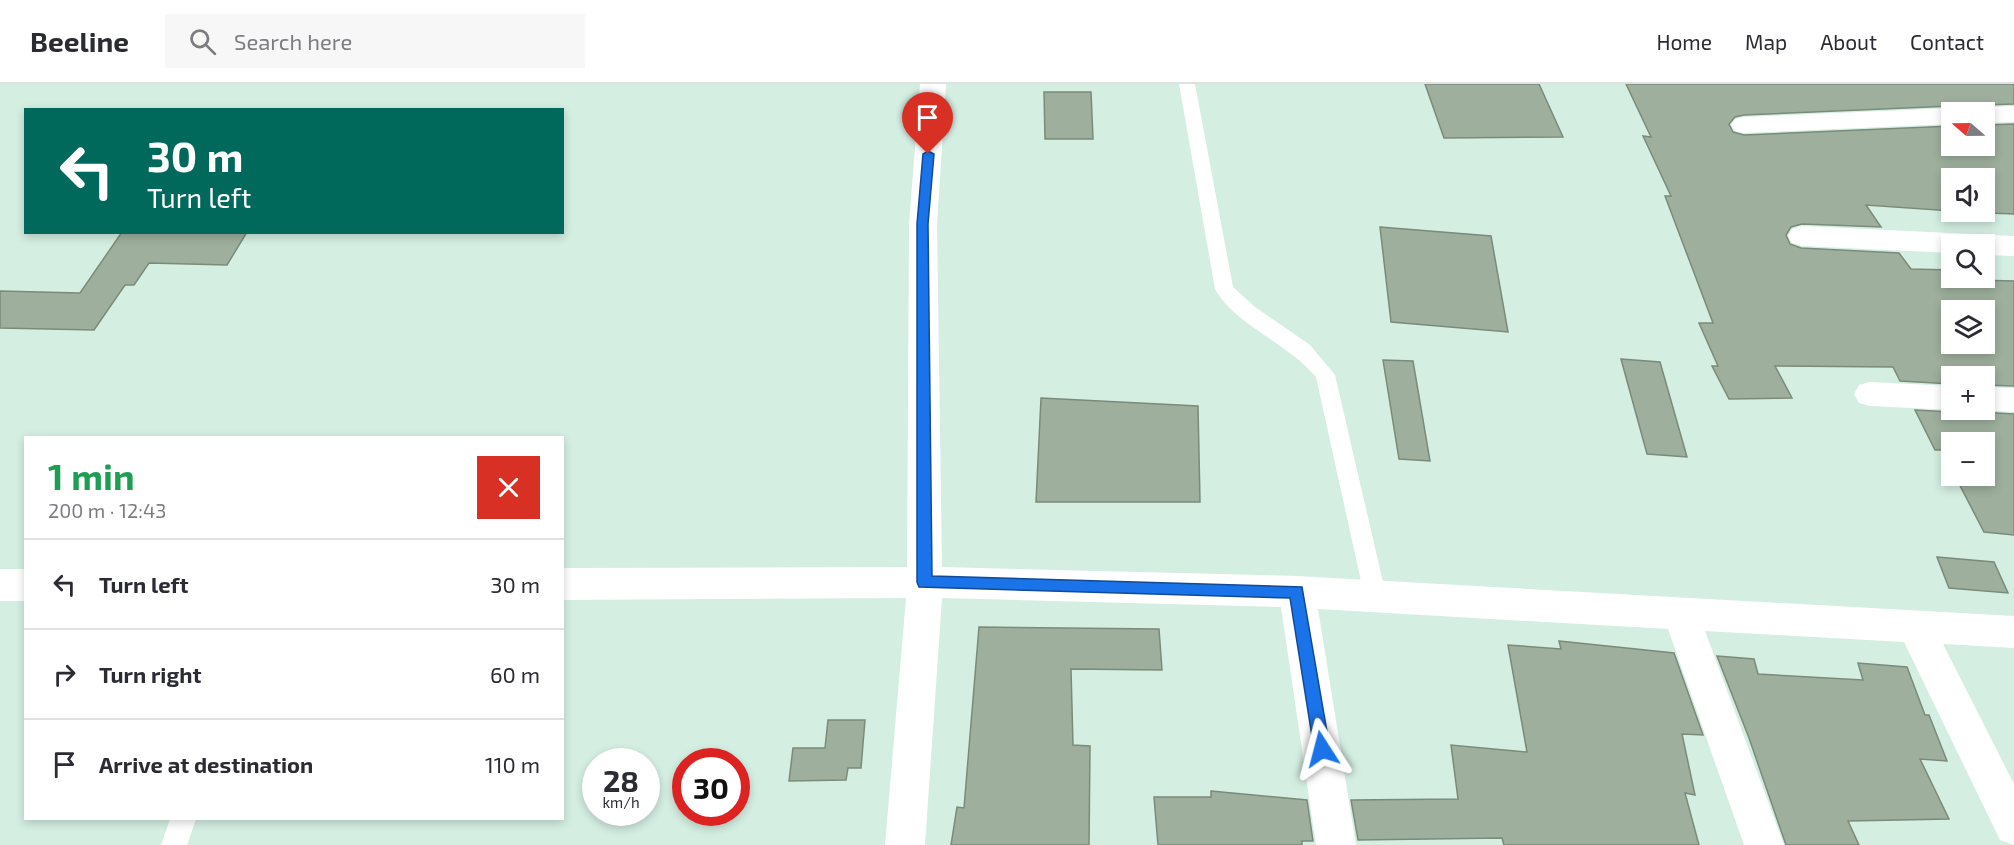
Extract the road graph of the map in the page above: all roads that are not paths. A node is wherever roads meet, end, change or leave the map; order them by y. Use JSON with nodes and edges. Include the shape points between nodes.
{"nodes":[{"id":1,"x":933,"y":84,"type":"edge"},
{"id":2,"x":1186,"y":84,"type":"edge"},
{"id":3,"x":2014,"y":114,"type":"edge"},
{"id":4,"x":1995,"y":115,"type":"edge"},
{"id":5,"x":1941,"y":116,"type":"edge"},
{"id":6,"x":1744,"y":124,"type":"dead end"},
{"id":7,"x":1802,"y":236,"type":"dead end"},
{"id":8,"x":1941,"y":242,"type":"edge"},
{"id":9,"x":1995,"y":245,"type":"edge"},
{"id":10,"x":2014,"y":246,"type":"edge"},
{"id":11,"x":1870,"y":394,"type":"dead end"},
{"id":12,"x":1941,"y":397,"type":"edge"},
{"id":13,"x":1995,"y":399,"type":"edge"},
{"id":14,"x":2014,"y":400,"type":"edge"},
{"id":15,"x":924,"y":582,"type":"junction"},
{"id":16,"x":564,"y":584,"type":"edge"},
{"id":17,"x":0,"y":585,"type":"edge"},
{"id":18,"x":24,"y":585,"type":"edge"},
{"id":19,"x":1297,"y":591,"type":"junction"},
{"id":20,"x":1375,"y":595,"type":"junction"},
{"id":21,"x":1680,"y":612,"type":"junction"},
{"id":22,"x":1914,"y":625,"type":"junction"},
{"id":23,"x":2014,"y":632,"type":"edge"},
{"id":24,"x":183,"y":820,"type":"edge"},
{"id":25,"x":2014,"y":826,"type":"edge"},
{"id":26,"x":174,"y":845,"type":"edge"},
{"id":27,"x":904,"y":845,"type":"edge"},
{"id":28,"x":1336,"y":845,"type":"edge"},
{"id":29,"x":1764,"y":845,"type":"edge"}],
"edges":[{"from":1,"to":15,"type":"street","via":[[923,224]]},
{"from":2,"to":20,"type":"lane","via":[[1224,289],[1237,305],[1315,361],[1325,375]]},
{"from":3,"to":4,"type":"street"},
{"from":5,"to":6,"type":"street"},
{"from":7,"to":8,"type":"street"},
{"from":9,"to":10,"type":"street"},
{"from":11,"to":12,"type":"street"},
{"from":13,"to":14,"type":"street"},
{"from":15,"to":16,"type":"street"},
{"from":15,"to":19,"type":"street"},
{"from":15,"to":27,"type":"street"},
{"from":17,"to":18,"type":"street"},
{"from":19,"to":20,"type":"street"},
{"from":19,"to":28,"type":"street"},
{"from":20,"to":21,"type":"street"},
{"from":21,"to":22,"type":"street"},
{"from":21,"to":29,"type":"street"},
{"from":22,"to":23,"type":"street"},
{"from":22,"to":25,"type":"street"},
{"from":24,"to":26,"type":"lane"}]}
